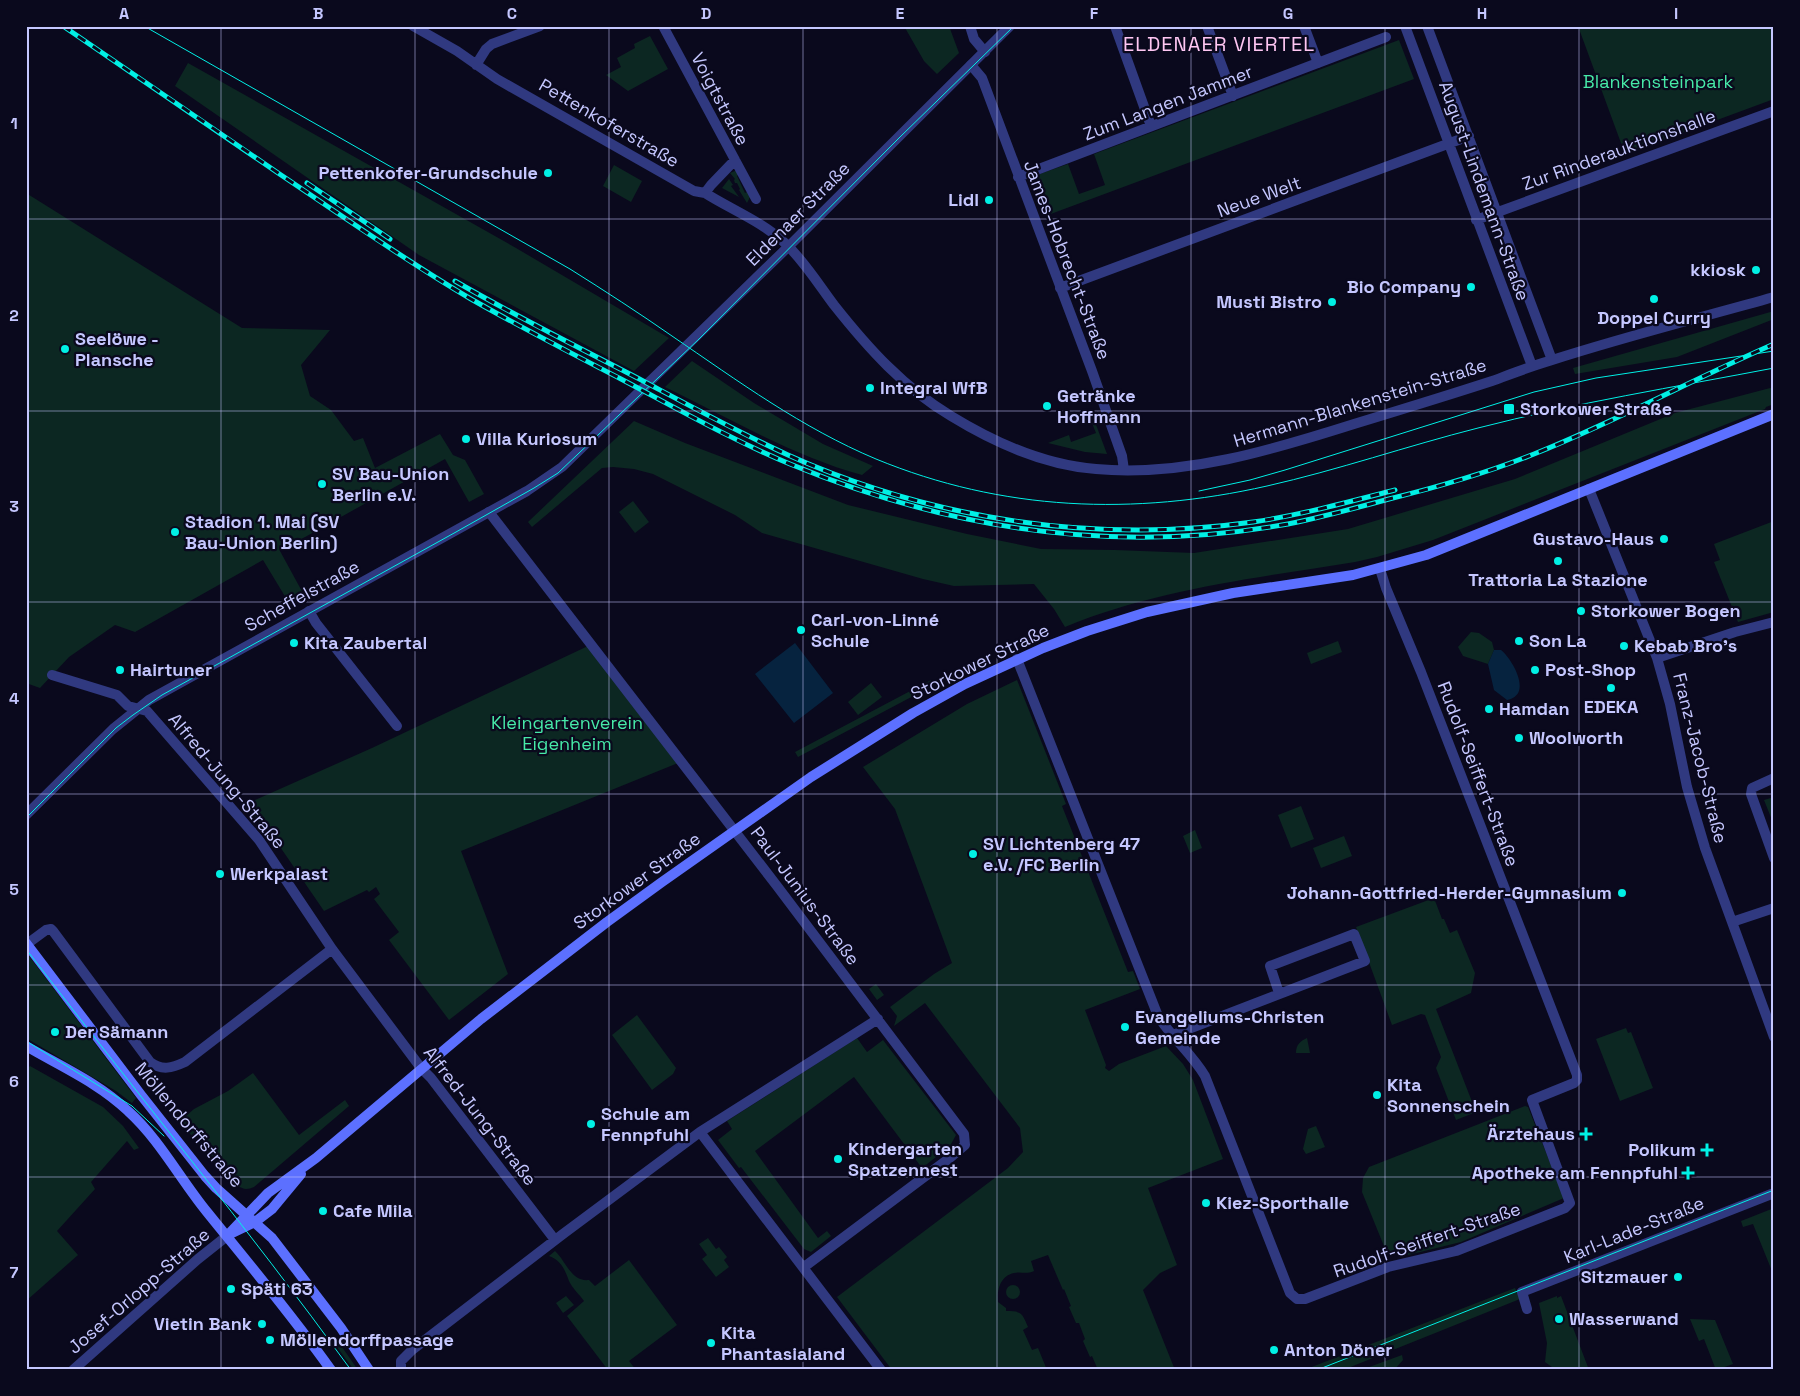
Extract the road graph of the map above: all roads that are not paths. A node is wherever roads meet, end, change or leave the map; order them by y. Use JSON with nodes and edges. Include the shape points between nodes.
{"nodes":[{"id":1,"x":413,"y":26,"type":"edge"},
{"id":2,"x":540,"y":26,"type":"edge"},
{"id":3,"x":663,"y":26,"type":"edge"},
{"id":4,"x":970,"y":26,"type":"edge"},
{"id":5,"x":1010,"y":26,"type":"edge"},
{"id":6,"x":1114,"y":26,"type":"edge"},
{"id":7,"x":1207,"y":26,"type":"edge"},
{"id":8,"x":1304,"y":26,"type":"edge"},
{"id":9,"x":1405,"y":26,"type":"edge"},
{"id":10,"x":1427,"y":26,"type":"edge"},
{"id":11,"x":1386,"y":38,"type":"dead end"},
{"id":12,"x":984,"y":52,"type":"junction"},
{"id":13,"x":1318,"y":63,"type":"junction"},
{"id":14,"x":476,"y":65,"type":"junction"},
{"id":15,"x":971,"y":65,"type":"junction"},
{"id":16,"x":1233,"y":96,"type":"junction"},
{"id":17,"x":1774,"y":111,"type":"edge"},
{"id":18,"x":1152,"y":126,"type":"junction"},
{"id":19,"x":1469,"y":136,"type":"junction"},
{"id":20,"x":1448,"y":144,"type":"junction"},
{"id":21,"x":735,"y":160,"type":"junction"},
{"id":22,"x":1018,"y":177,"type":"junction"},
{"id":23,"x":704,"y":193,"type":"junction"},
{"id":24,"x":756,"y":199,"type":"dead end"},
{"id":25,"x":1498,"y":212,"type":"junction"},
{"id":26,"x":1476,"y":220,"type":"junction"},
{"id":27,"x":789,"y":246,"type":"junction"},
{"id":28,"x":1060,"y":288,"type":"junction"},
{"id":29,"x":1774,"y":297,"type":"edge"},
{"id":30,"x":1552,"y":360,"type":"junction"},
{"id":31,"x":1532,"y":366,"type":"junction"},
{"id":32,"x":1774,"y":414,"type":"edge"},
{"id":33,"x":606,"y":425,"type":"joint"},
{"id":34,"x":1124,"y":470,"type":"junction"},
{"id":35,"x":1589,"y":489,"type":"junction"},
{"id":36,"x":489,"y":512,"type":"junction"},
{"id":37,"x":1380,"y":569,"type":"junction"},
{"id":38,"x":309,"y":611,"type":"junction"},
{"id":39,"x":1774,"y":622,"type":"edge"},
{"id":40,"x":1657,"y":658,"type":"junction"},
{"id":41,"x":1017,"y":659,"type":"junction"},
{"id":42,"x":52,"y":675,"type":"dead end"},
{"id":43,"x":137,"y":709,"type":"junction"},
{"id":44,"x":398,"y":726,"type":"dead end"},
{"id":45,"x":1774,"y":778,"type":"edge"},
{"id":46,"x":26,"y":814,"type":"edge"},
{"id":47,"x":735,"y":831,"type":"junction"},
{"id":48,"x":1774,"y":858,"type":"edge"},
{"id":49,"x":1774,"y":908,"type":"edge"},
{"id":50,"x":1732,"y":922,"type":"junction"},
{"id":51,"x":26,"y":943,"type":"edge"},
{"id":52,"x":332,"y":949,"type":"junction"},
{"id":53,"x":1279,"y":993,"type":"junction"},
{"id":54,"x":878,"y":1018,"type":"junction"},
{"id":55,"x":1173,"y":1035,"type":"junction"},
{"id":56,"x":1774,"y":1038,"type":"edge"},
{"id":57,"x":26,"y":1046,"type":"edge"},
{"id":58,"x":421,"y":1068,"type":"junction"},
{"id":59,"x":700,"y":1132,"type":"junction"},
{"id":60,"x":312,"y":1161,"type":"junction"},
{"id":61,"x":1774,"y":1193,"type":"edge"},
{"id":62,"x":246,"y":1215,"type":"junction"},
{"id":63,"x":255,"y":1222,"type":"junction"},
{"id":64,"x":227,"y":1236,"type":"junction"},
{"id":65,"x":555,"y":1240,"type":"junction"},
{"id":66,"x":804,"y":1267,"type":"junction"},
{"id":67,"x":1527,"y":1309,"type":"dead end"},
{"id":68,"x":73,"y":1370,"type":"edge"},
{"id":69,"x":331,"y":1370,"type":"edge"},
{"id":70,"x":369,"y":1370,"type":"edge"},
{"id":71,"x":401,"y":1370,"type":"edge"},
{"id":72,"x":881,"y":1370,"type":"edge"}],
"edges":[{"from":1,"to":14,"type":"street","name":"Pettenkoferstraße"},
{"from":2,"to":14,"type":"street","via":[[492,44]]},
{"from":3,"to":21,"type":"street","name":"Voigtstraße"},
{"from":4,"to":12,"type":"street","via":[[974,39]]},
{"from":5,"to":12,"type":"street","name":"Eldenaer Straße"},
{"from":6,"to":18,"type":"street"},
{"from":7,"to":16,"type":"street"},
{"from":8,"to":13,"type":"street"},
{"from":9,"to":20,"type":"street","name":"August-Lindemann-Straße"},
{"from":10,"to":19,"type":"street","name":"August-Lindemann-Straße"},
{"from":11,"to":13,"type":"street","name":"Zum Langen Jammer"},
{"from":12,"to":15,"type":"street","name":"Eldenaer Straße"},
{"from":13,"to":16,"type":"street","name":"Zum Langen Jammer"},
{"from":14,"to":23,"type":"street","name":"Pettenkoferstraße"},
{"from":15,"to":22,"type":"street","name":"James-Hobrecht-Straße","via":[[982,78]]},
{"from":15,"to":27,"type":"street","name":"Eldenaer Straße"},
{"from":16,"to":18,"type":"street","name":"Zum Langen Jammer"},
{"from":17,"to":25,"type":"street","name":"Zur Rinderauktionshalle"},
{"from":18,"to":22,"type":"street","name":"Zum Langen Jammer"},
{"from":19,"to":20,"type":"street","name":"Neue Welt"},
{"from":19,"to":25,"type":"street","name":"August-Lindemann-Straße"},
{"from":20,"to":26,"type":"street","name":"August-Lindemann-Straße"},
{"from":20,"to":28,"type":"street","name":"Neue Welt"},
{"from":21,"to":23,"type":"street","name":"Voigtstraße"},
{"from":21,"to":24,"type":"street","name":"Voigtstraße"},
{"from":22,"to":28,"type":"street","name":"James-Hobrecht-Straße"},
{"from":23,"to":27,"type":"street","name":"Pettenkoferstraße","via":[[770,230]]},
{"from":25,"to":26,"type":"street","name":"Zur Rinderauktionshalle"},
{"from":25,"to":30,"type":"street","name":"August-Lindemann-Straße"},
{"from":26,"to":31,"type":"street","name":"August-Lindemann-Straße"},
{"from":27,"to":33,"type":"street","name":"Eldenaer Straße"},
{"from":27,"to":34,"type":"street","name":"Hermann-Blankenstein-Straße","via":[[878,358],[913,390],[944,412],[982,435],[1023,453],[1090,469]]},
{"from":28,"to":34,"type":"street","name":"James-Hobrecht-Straße","via":[[1106,409]]},
{"from":29,"to":30,"type":"street","name":"Hermann-Blankenstein-Straße"},
{"from":30,"to":31,"type":"street","name":"Hermann-Blankenstein-Straße"},
{"from":31,"to":34,"type":"street","name":"Hermann-Blankenstein-Straße","via":[[1267,450],[1195,464]]},
{"from":32,"to":35,"type":"main road","name":"Storkower Straße"},
{"from":33,"to":36,"type":"street","name":"Scheffelstraße","via":[[546,479]]},
{"from":35,"to":37,"type":"main road","name":"Storkower Straße","via":[[1426,555]]},
{"from":35,"to":40,"type":"street","name":"Franz-Jacob-Straße"},
{"from":36,"to":38,"type":"street","name":"Scheffelstraße"},
{"from":36,"to":47,"type":"street","name":"Paul-Junius-Straße"},
{"from":37,"to":41,"type":"main road","name":"Storkower Straße","via":[[1182,603],[1094,628]]},
{"from":37,"to":55,"type":"street","name":"Rudolf-Seiffert-Straße","via":[[1577,1075],[1574,1083],[1532,1100],[1570,1203],[1565,1208],[1456,1251],[1388,1267],[1305,1299],[1297,1299],[1290,1293],[1205,1076]]},
{"from":38,"to":43,"type":"street","name":"Scheffelstraße"},
{"from":38,"to":44,"type":"street"},
{"from":39,"to":40,"type":"street"},
{"from":40,"to":50,"type":"street","name":"Franz-Jacob-Straße","via":[[1690,796]]},
{"from":41,"to":47,"type":"main road","name":"Storkower Straße","via":[[913,713]]},
{"from":41,"to":55,"type":"street","name":"Rudolf-Seiffert-Straße","via":[[1146,989],[1158,1016]]},
{"from":42,"to":43,"type":"street","name":"Alfred-Jung-Straße","via":[[117,695],[128,706]]},
{"from":43,"to":46,"type":"street","name":"Scheffelstraße","via":[[102,738]]},
{"from":43,"to":52,"type":"street","name":"Alfred-Jung-Straße","via":[[147,711],[259,840]]},
{"from":45,"to":48,"type":"street","via":[[1752,788],[1751,794]]},
{"from":47,"to":54,"type":"street","name":"Paul-Junius-Straße"},
{"from":47,"to":58,"type":"main road","name":"Storkower Straße","via":[[607,922]]},
{"from":49,"to":50,"type":"street"},
{"from":50,"to":56,"type":"street","name":"Franz-Jacob-Straße"},
{"from":51,"to":52,"type":"street","name":"Möllendorffstraße","via":[[51,929],[150,1062],[162,1068],[184,1062]]},
{"from":51,"to":62,"type":"main road","name":"Möllendorffstraße","via":[[206,1176]]},
{"from":52,"to":58,"type":"street","name":"Alfred-Jung-Straße"},
{"from":53,"to":53,"type":"street","via":[[1365,961],[1354,934],[1270,966]]},
{"from":53,"to":55,"type":"street"},
{"from":54,"to":59,"type":"street"},
{"from":54,"to":66,"type":"street","name":"Paul-Junius-Straße","via":[[964,1134],[965,1145]]},
{"from":57,"to":64,"type":"main road","name":"Möllendorffstraße","via":[[109,1094],[129,1111]]},
{"from":58,"to":60,"type":"main road","name":"Storkower Straße"},
{"from":58,"to":65,"type":"street","name":"Alfred-Jung-Straße"},
{"from":59,"to":65,"type":"street"},
{"from":59,"to":66,"type":"street"},
{"from":60,"to":62,"type":"main road","name":"Storkower Straße","via":[[268,1193]]},
{"from":60,"to":63,"type":"main road","name":"Storkower Straße","via":[[272,1209]]},
{"from":61,"to":67,"type":"street","name":"Karl-Lade-Straße","via":[[1522,1292]]},
{"from":62,"to":63,"type":"main road","name":"Möllendorffstraße"},
{"from":62,"to":64,"type":"main road","name":"Storkower Straße"},
{"from":63,"to":64,"type":"main road","name":"Storkower Straße"},
{"from":63,"to":70,"type":"main road","name":"Möllendorffstraße","via":[[276,1243]]},
{"from":64,"to":68,"type":"street","name":"Josef-Orlopp-Straße"},
{"from":64,"to":69,"type":"main road","name":"Möllendorffstraße"},
{"from":65,"to":71,"type":"street","via":[[412,1350],[401,1361]]},
{"from":66,"to":72,"type":"street"}]}
